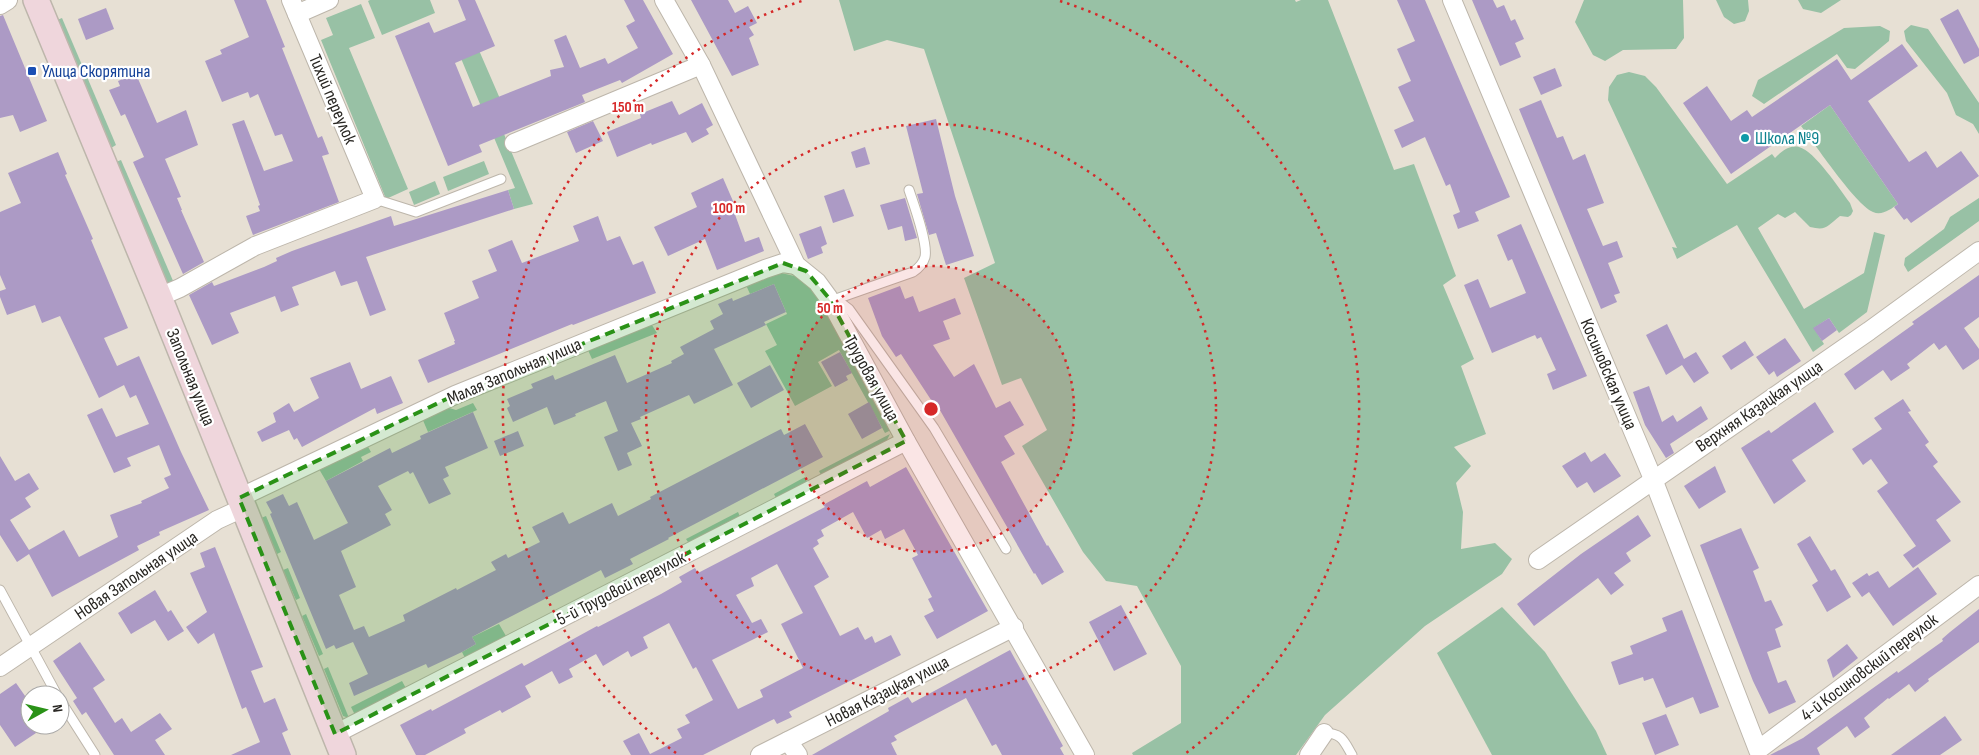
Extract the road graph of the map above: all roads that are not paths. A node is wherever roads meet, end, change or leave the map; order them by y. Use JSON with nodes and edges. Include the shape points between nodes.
{"nodes":[{"id":1,"x":8,"y":0,"type":"edge"},
{"id":2,"x":36,"y":0,"type":"edge"},
{"id":3,"x":329,"y":0,"type":"edge"},
{"id":4,"x":664,"y":0,"type":"edge"},
{"id":5,"x":1452,"y":0,"type":"edge"},
{"id":6,"x":0,"y":5,"type":"edge"},
{"id":7,"x":294,"y":7,"type":"edge"},
{"id":8,"x":701,"y":64,"type":"junction"},
{"id":9,"x":514,"y":143,"type":"dead end"},
{"id":10,"x":501,"y":179,"type":"dead end"},
{"id":11,"x":910,"y":190,"type":"dead end"},
{"id":12,"x":375,"y":199,"type":"junction"},
{"id":13,"x":1979,"y":251,"type":"edge"},
{"id":14,"x":796,"y":264,"type":"junction"},
{"id":15,"x":159,"y":297,"type":"junction"},
{"id":16,"x":832,"y":298,"type":"junction"},
{"id":17,"x":906,"y":441,"type":"junction"},
{"id":18,"x":1653,"y":479,"type":"junction"},
{"id":19,"x":241,"y":503,"type":"junction"},
{"id":20,"x":1006,"y":549,"type":"dead end"},
{"id":21,"x":1538,"y":560,"type":"dead end"},
{"id":22,"x":1979,"y":585,"type":"edge"},
{"id":23,"x":0,"y":590,"type":"edge"},
{"id":24,"x":1014,"y":627,"type":"junction"},
{"id":25,"x":32,"y":646,"type":"junction"},
{"id":26,"x":0,"y":666,"type":"edge"},
{"id":27,"x":52,"y":685,"type":"edge"},
{"id":28,"x":70,"y":716,"type":"edge"},
{"id":29,"x":1324,"y":733,"type":"joint"},
{"id":30,"x":339,"y":745,"type":"edge"},
{"id":31,"x":793,"y":748,"type":"edge"},
{"id":32,"x":1758,"y":750,"type":"joint"},
{"id":33,"x":95,"y":755,"type":"edge"},
{"id":34,"x":760,"y":755,"type":"edge"},
{"id":35,"x":1085,"y":755,"type":"edge"},
{"id":36,"x":1309,"y":755,"type":"edge"},
{"id":37,"x":1352,"y":755,"type":"edge"}],
"edges":[{"from":1,"to":6,"type":"street"},
{"from":2,"to":15,"type":"main road","name":"Запольная улица"},
{"from":3,"to":7,"type":"street"},
{"from":4,"to":8,"type":"street","name":"Трудовая улица"},
{"from":5,"to":18,"type":"street","name":"Косиновская улица"},
{"from":7,"to":12,"type":"street","name":"Тихий переулок"},
{"from":8,"to":9,"type":"street"},
{"from":8,"to":14,"type":"street","name":"Трудовая улица"},
{"from":10,"to":12,"type":"lane","via":[[416,212]]},
{"from":11,"to":16,"type":"lane","via":[[925,245],[921,267]]},
{"from":12,"to":15,"type":"street","via":[[255,246]]},
{"from":13,"to":18,"type":"street","name":"Верхняя Казацкая улица"},
{"from":14,"to":16,"type":"street","name":"Трудовая улица"},
{"from":14,"to":19,"type":"street","name":"Малая Запольная улица","via":[[766,269],[455,395]]},
{"from":15,"to":19,"type":"main road","name":"Запольная улица"},
{"from":16,"to":17,"type":"street","name":"Трудовая улица"},
{"from":16,"to":20,"type":"lane","via":[[849,309],[934,428]]},
{"from":17,"to":24,"type":"street","name":"Трудовая улица"},
{"from":17,"to":30,"type":"street","name":"5-й Трудовой переулок"},
{"from":18,"to":21,"type":"street","name":"Верхняя Казацкая улица"},
{"from":18,"to":32,"type":"street","name":"Косиновская улица"},
{"from":19,"to":25,"type":"street","name":"Новая Запольная улица"},
{"from":19,"to":30,"type":"main road","name":"Запольная улица"},
{"from":22,"to":32,"type":"street","name":"4-й Косиновский переулок"},
{"from":23,"to":25,"type":"lane"},
{"from":24,"to":31,"type":"street","name":"Новая Казацкая улица"},
{"from":24,"to":35,"type":"street","name":"Трудовая улица"},
{"from":25,"to":26,"type":"street","name":"Новая Запольная улица"},
{"from":25,"to":27,"type":"lane"},
{"from":28,"to":33,"type":"lane"},
{"from":29,"to":36,"type":"street"},
{"from":29,"to":37,"type":"lane","via":[[1336,733]]},
{"from":31,"to":34,"type":"street","name":"Новая Казацкая улица"}]}
